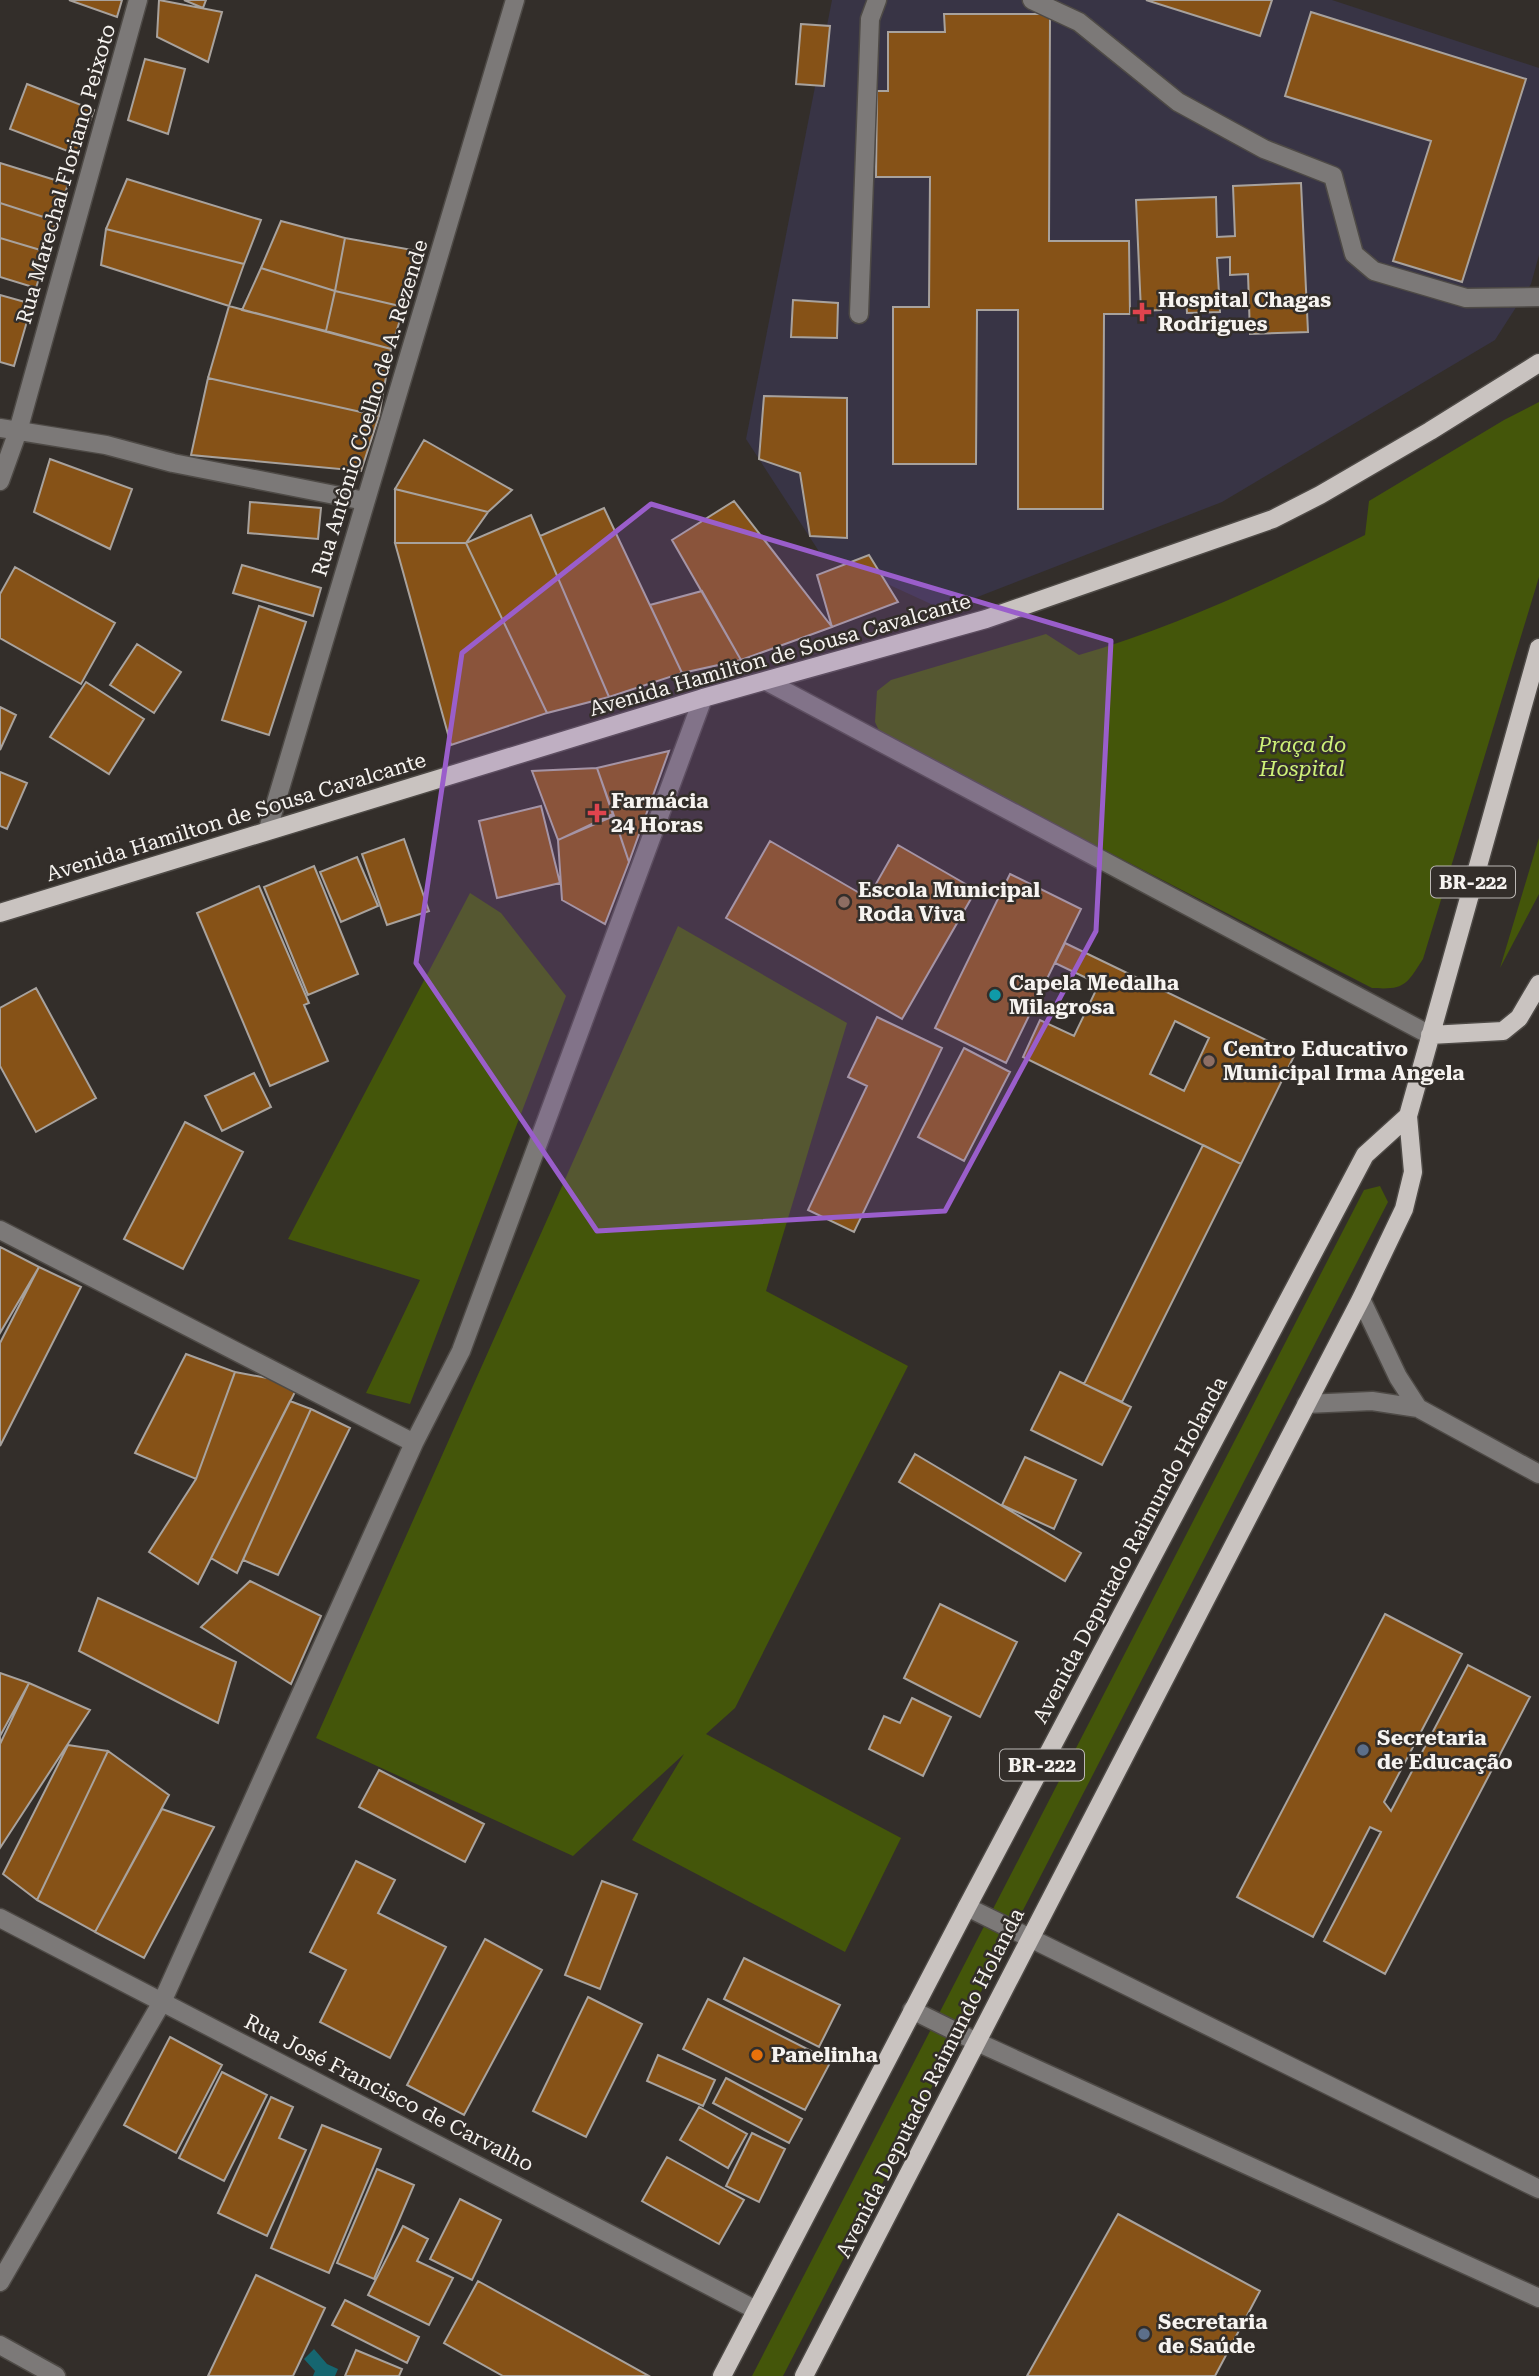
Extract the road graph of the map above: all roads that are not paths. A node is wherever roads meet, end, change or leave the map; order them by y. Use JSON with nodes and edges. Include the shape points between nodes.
{"nodes":[{"id":1,"x":138,"y":0,"type":"edge"},
{"id":2,"x":514,"y":0,"type":"edge"},
{"id":3,"x":877,"y":0,"type":"edge"},
{"id":4,"x":1032,"y":0,"type":"edge"},
{"id":5,"x":1539,"y":297,"type":"edge"},
{"id":6,"x":859,"y":314,"type":"dead end"},
{"id":7,"x":1539,"y":363,"type":"edge"},
{"id":8,"x":9,"y":429,"type":"edge"},
{"id":9,"x":0,"y":481,"type":"edge"},
{"id":10,"x":365,"y":501,"type":"junction"},
{"id":11,"x":1539,"y":648,"type":"edge"},
{"id":12,"x":766,"y":681,"type":"junction"},
{"id":13,"x":704,"y":698,"type":"junction"},
{"id":14,"x":268,"y":830,"type":"junction"},
{"id":15,"x":0,"y":913,"type":"edge"},
{"id":16,"x":1539,"y":984,"type":"edge"},
{"id":17,"x":1430,"y":1035,"type":"junction"},
{"id":18,"x":1408,"y":1116,"type":"junction"},
{"id":19,"x":0,"y":1230,"type":"edge"},
{"id":20,"x":1361,"y":1298,"type":"junction"},
{"id":21,"x":1306,"y":1404,"type":"junction"},
{"id":22,"x":1418,"y":1408,"type":"junction"},
{"id":23,"x":414,"y":1443,"type":"junction"},
{"id":24,"x":1539,"y":1474,"type":"edge"},
{"id":25,"x":967,"y":1907,"type":"junction"},
{"id":26,"x":0,"y":1919,"type":"edge"},
{"id":27,"x":1030,"y":1939,"type":"junction"},
{"id":28,"x":162,"y":2002,"type":"junction"},
{"id":29,"x":912,"y":2010,"type":"junction"},
{"id":30,"x":977,"y":2042,"type":"junction"},
{"id":31,"x":1539,"y":2189,"type":"edge"},
{"id":32,"x":0,"y":2282,"type":"edge"},
{"id":33,"x":1539,"y":2298,"type":"edge"},
{"id":34,"x":756,"y":2310,"type":"junction"},
{"id":35,"x":0,"y":2345,"type":"edge"},
{"id":36,"x":56,"y":2376,"type":"edge"},
{"id":37,"x":722,"y":2376,"type":"edge"},
{"id":38,"x":804,"y":2376,"type":"edge"}],
"edges":[{"from":1,"to":8,"type":"street","name":"Rua Marechal Floriano Peixoto"},
{"from":2,"to":10,"type":"street","name":"Rua Antônio Coelho de A. Rezende"},
{"from":3,"to":6,"type":"street","via":[[870,19]]},
{"from":4,"to":5,"type":"street","via":[[1079,22],[1178,102],[1264,149],[1333,177],[1354,254],[1374,271],[1466,298]]},
{"from":7,"to":12,"type":"main road","name":"Avenida Hamilton de Sousa Cavalcante","via":[[1430,431],[1273,519],[986,619]]},
{"from":8,"to":9,"type":"street","name":"Rua Marechal Floriano Peixoto"},
{"from":8,"to":10,"type":"street","via":[[106,445]]},
{"from":10,"to":14,"type":"street","name":"Rua Antônio Coelho de A. Rezende"},
{"from":11,"to":17,"type":"main road","number":"BR-222"},
{"from":12,"to":13,"type":"main road","name":"Avenida Hamilton de Sousa Cavalcante"},
{"from":12,"to":17,"type":"street"},
{"from":13,"to":14,"type":"main road","name":"Avenida Hamilton de Sousa Cavalcante"},
{"from":13,"to":23,"type":"street","via":[[461,1352]]},
{"from":14,"to":15,"type":"main road","name":"Avenida Hamilton de Sousa Cavalcante"},
{"from":16,"to":17,"type":"main road","via":[[1520,1018],[1503,1031]]},
{"from":17,"to":18,"type":"main road","number":"BR-222"},
{"from":18,"to":20,"type":"main road","name":"Avenida Deputado Raimundo Holanda","number":"BR-222","via":[[1413,1172],[1404,1209]]},
{"from":18,"to":25,"type":"main road","name":"Avenida Deputado Raimundo Holanda","number":"BR-222","via":[[1365,1155]]},
{"from":19,"to":23,"type":"street"},
{"from":20,"to":21,"type":"main road","name":"Avenida Deputado Raimundo Holanda","number":"BR-222"},
{"from":20,"to":22,"type":"street"},
{"from":21,"to":22,"type":"street","via":[[1372,1401]]},
{"from":21,"to":27,"type":"main road","name":"Avenida Deputado Raimundo Holanda","number":"BR-222"},
{"from":22,"to":24,"type":"street"},
{"from":23,"to":28,"type":"street"},
{"from":25,"to":27,"type":"street"},
{"from":25,"to":29,"type":"main road","name":"Avenida Deputado Raimundo Holanda","number":"BR-222"},
{"from":26,"to":28,"type":"street","name":"Rua José Francisco de Carvalho"},
{"from":27,"to":30,"type":"main road","name":"Avenida Deputado Raimundo Holanda","number":"BR-222"},
{"from":27,"to":31,"type":"street"},
{"from":28,"to":32,"type":"street"},
{"from":28,"to":34,"type":"street","name":"Rua José Francisco de Carvalho"},
{"from":29,"to":30,"type":"street"},
{"from":29,"to":34,"type":"main road","name":"Avenida Deputado Raimundo Holanda","number":"BR-222"},
{"from":30,"to":33,"type":"street"},
{"from":30,"to":38,"type":"main road","name":"Avenida Deputado Raimundo Holanda","number":"BR-222"},
{"from":34,"to":37,"type":"main road","name":"Avenida Deputado Raimundo Holanda","number":"BR-222"},
{"from":35,"to":36,"type":"street"}]}
